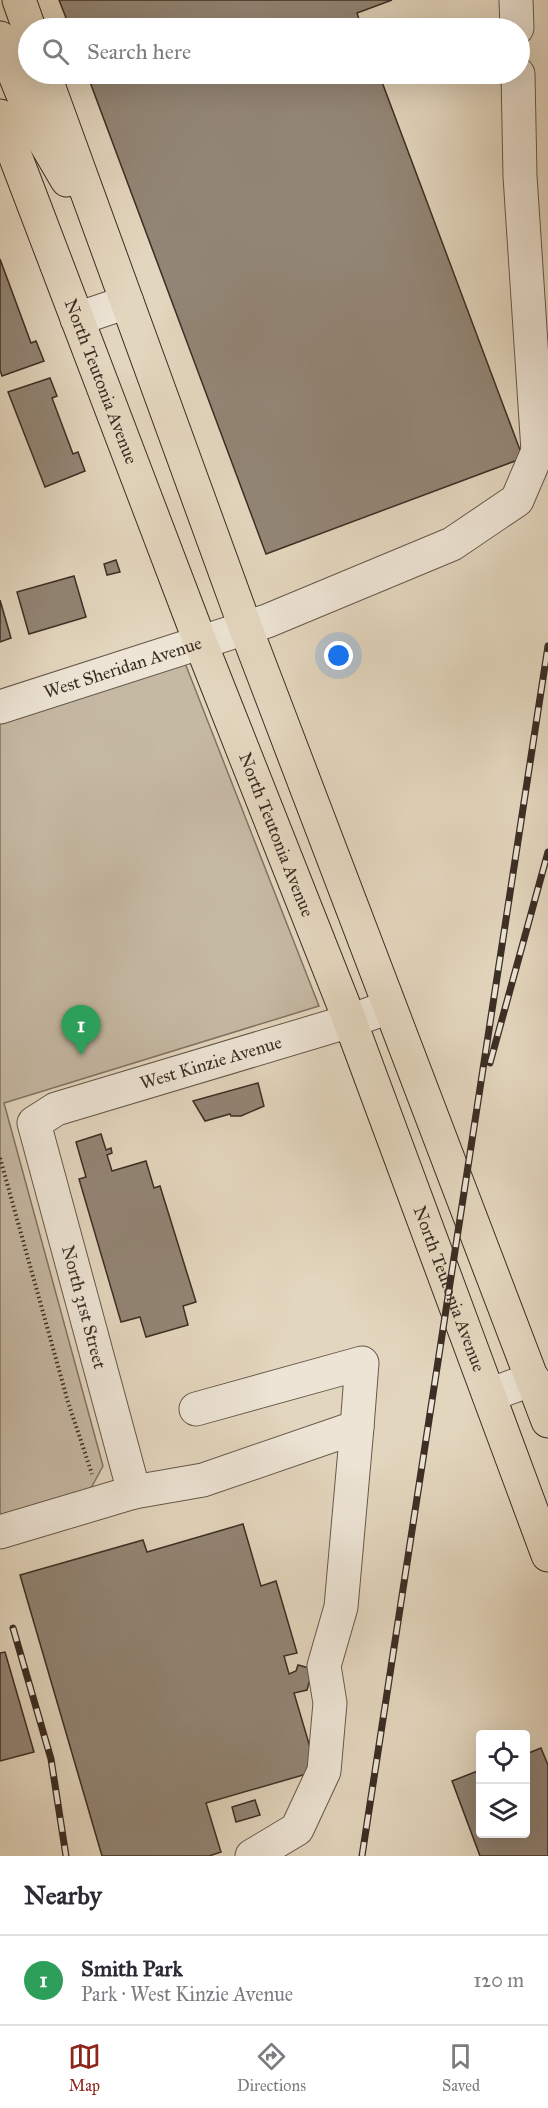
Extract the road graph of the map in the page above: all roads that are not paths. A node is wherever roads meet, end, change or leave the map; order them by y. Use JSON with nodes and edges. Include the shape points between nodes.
{"nodes":[{"id":1,"x":19,"y":0,"type":"edge"},
{"id":2,"x":516,"y":0,"type":"edge"},
{"id":3,"x":25,"y":18,"type":"edge"},
{"id":4,"x":517,"y":18,"type":"edge"},
{"id":5,"x":0,"y":39,"type":"edge"},
{"id":6,"x":18,"y":83,"type":"edge"},
{"id":7,"x":18,"y":84,"type":"edge"},
{"id":8,"x":49,"y":84,"type":"edge"},
{"id":9,"x":518,"y":84,"type":"edge"},
{"id":10,"x":0,"y":116,"type":"edge"},
{"id":11,"x":102,"y":235,"type":"junction"},
{"id":12,"x":127,"y":303,"type":"junction"},
{"id":13,"x":77,"y":319,"type":"junction"},
{"id":14,"x":246,"y":629,"type":"junction"},
{"id":15,"x":201,"y":644,"type":"junction"},
{"id":16,"x":0,"y":707,"type":"edge"},
{"id":17,"x":389,"y":1007,"type":"junction"},
{"id":18,"x":350,"y":1021,"type":"junction"},
{"id":19,"x":34,"y":1123,"type":"joint"},
{"id":20,"x":489,"y":1395,"type":"junction"},
{"id":21,"x":542,"y":1399,"type":"edge"},
{"id":22,"x":196,"y":1409,"type":"dead end"},
{"id":23,"x":357,"y":1427,"type":"junction"},
{"id":24,"x":119,"y":1496,"type":"junction"},
{"id":25,"x":0,"y":1532,"type":"edge"},
{"id":26,"x":548,"y":1555,"type":"edge"},
{"id":27,"x":252,"y":1856,"type":"edge"}],
"edges":[{"from":1,"to":3,"type":"main road"},
{"from":2,"to":4,"type":"street"},
{"from":5,"to":6,"type":"main road"},
{"from":7,"to":11,"type":"main road","via":[[36,127]]},
{"from":8,"to":11,"type":"main road"},
{"from":9,"to":14,"type":"street","name":"West Sheridan Avenue","via":[[520,176],[538,451],[517,500],[452,544]]},
{"from":10,"to":13,"type":"main road","name":"North Teutonia Avenue"},
{"from":11,"to":12,"type":"main road"},
{"from":12,"to":13,"type":"street"},
{"from":12,"to":14,"type":"main road"},
{"from":13,"to":15,"type":"main road","name":"North Teutonia Avenue"},
{"from":14,"to":15,"type":"street","name":"West Sheridan Avenue"},
{"from":14,"to":17,"type":"main road"},
{"from":15,"to":16,"type":"street","name":"West Sheridan Avenue"},
{"from":15,"to":18,"type":"main road","name":"North Teutonia Avenue"},
{"from":17,"to":18,"type":"street","name":"West Kinzie Avenue"},
{"from":17,"to":21,"type":"main road"},
{"from":18,"to":19,"type":"street","name":"West Kinzie Avenue","via":[[56,1109]]},
{"from":18,"to":20,"type":"main road","name":"North Teutonia Avenue"},
{"from":19,"to":24,"type":"street","name":"North 31st Street"},
{"from":20,"to":21,"type":"street"},
{"from":20,"to":26,"type":"main road","name":"North Teutonia Avenue"},
{"from":22,"to":23,"type":"street","via":[[362,1363]]},
{"from":23,"to":24,"type":"street","via":[[203,1480]]},
{"from":23,"to":27,"type":"street","via":[[341,1607],[324,1666],[330,1703],[324,1771],[297,1829]]},
{"from":24,"to":25,"type":"street"}]}
